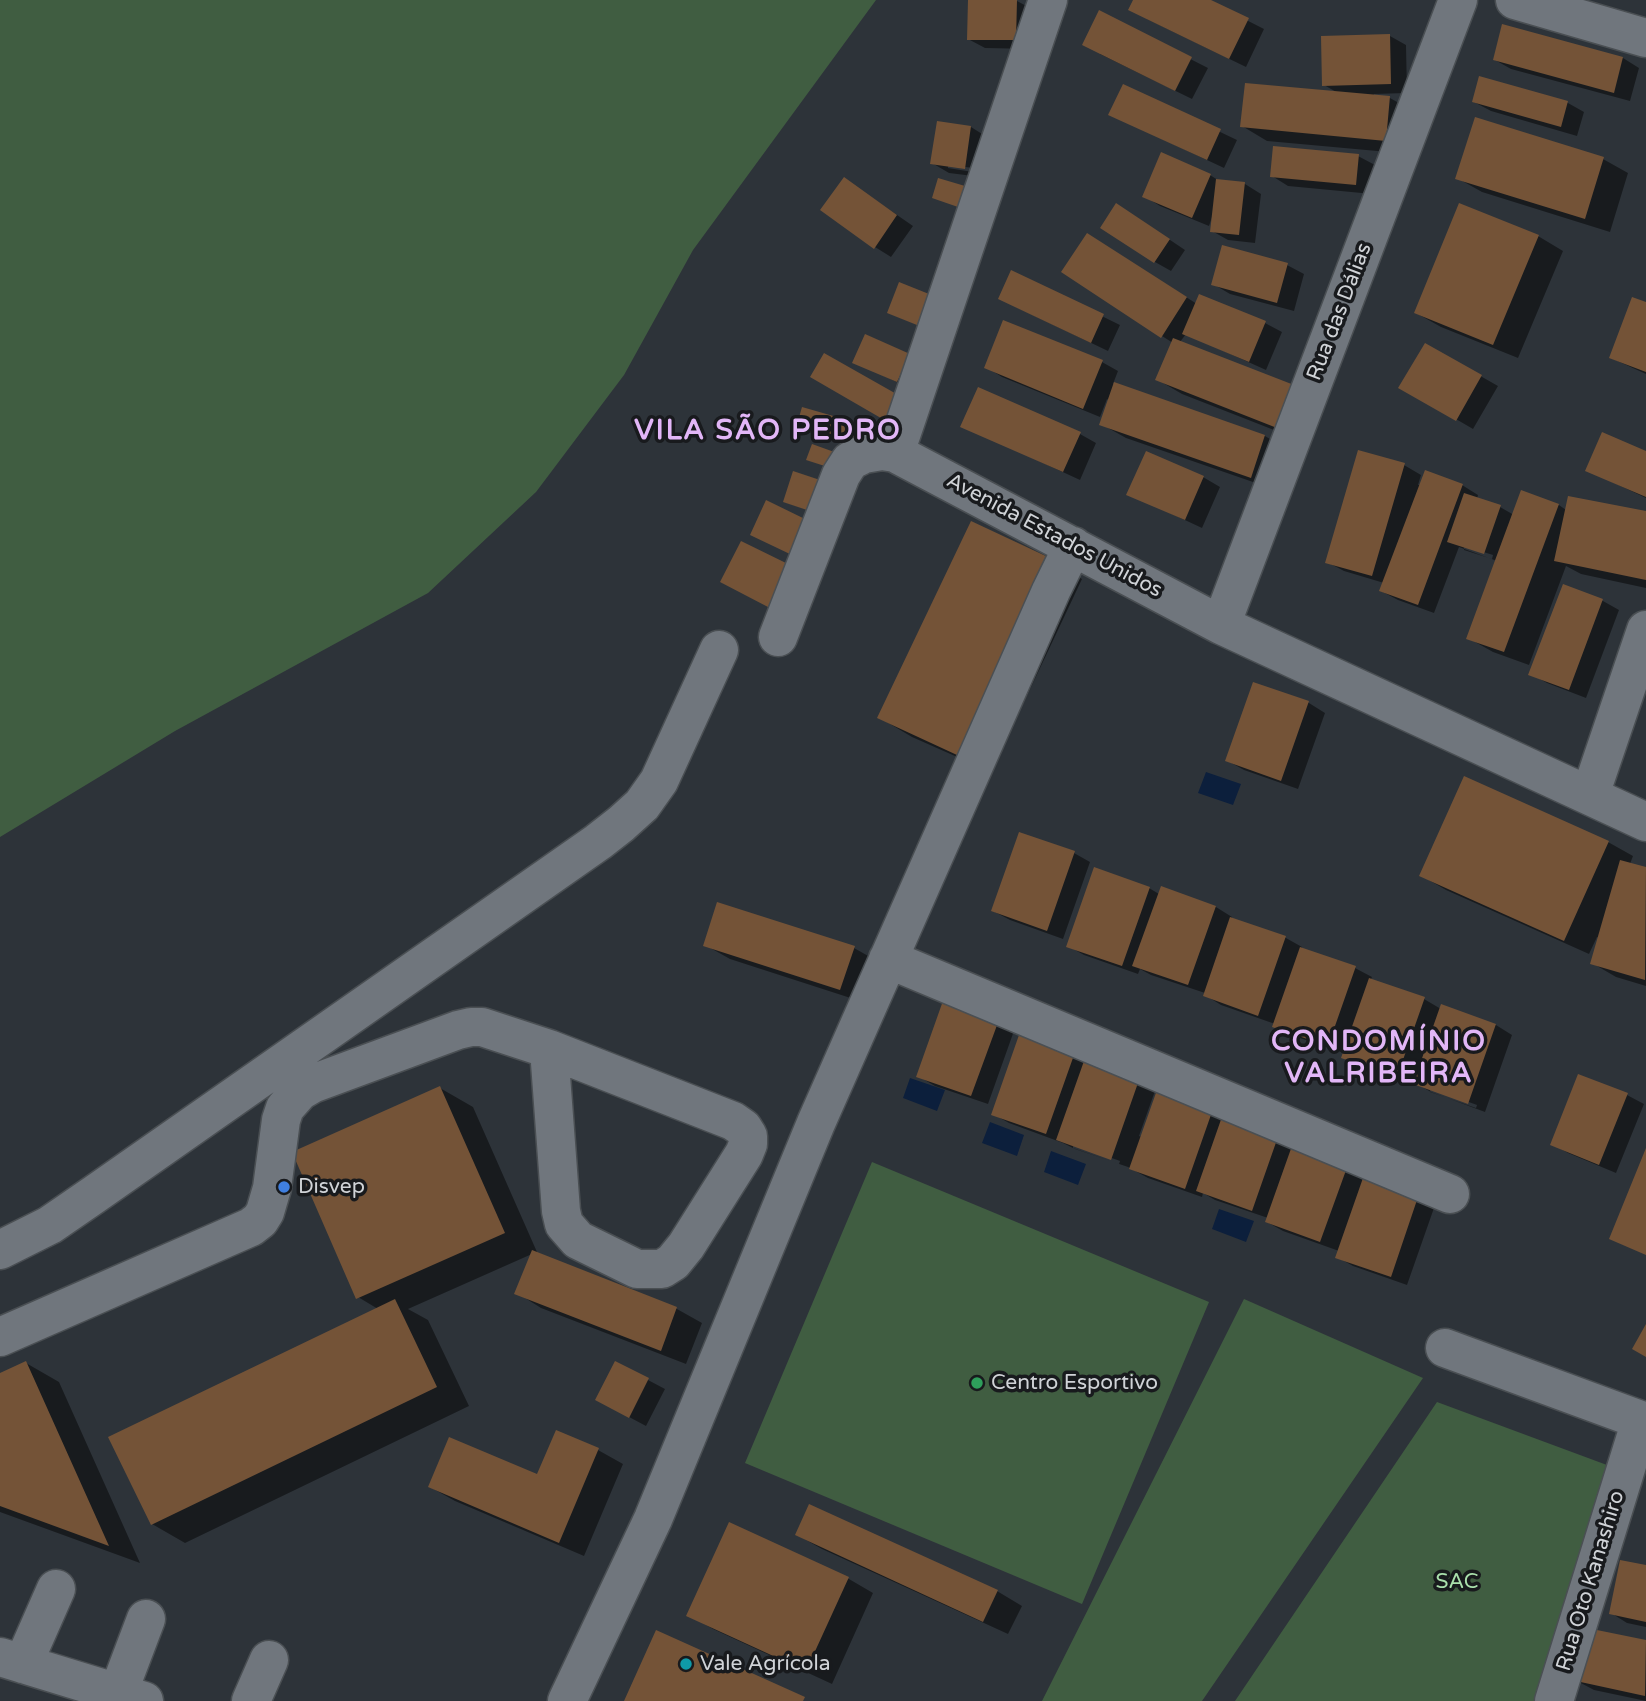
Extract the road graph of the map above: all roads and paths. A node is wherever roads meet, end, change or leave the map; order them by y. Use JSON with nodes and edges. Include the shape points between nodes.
{"nodes":[{"id":1,"x":1048,"y":0,"type":"edge"},
{"id":2,"x":1458,"y":0,"type":"edge"},
{"id":3,"x":1515,"y":0,"type":"edge"},
{"id":4,"x":1646,"y":38,"type":"edge"},
{"id":5,"x":895,"y":453,"type":"junction"},
{"id":6,"x":1073,"y":546,"type":"junction"},
{"id":7,"x":1221,"y":625,"type":"junction"},
{"id":8,"x":1646,"y":630,"type":"edge"},
{"id":9,"x":778,"y":637,"type":"dead end"},
{"id":10,"x":719,"y":650,"type":"dead end"},
{"id":11,"x":1590,"y":795,"type":"junction"},
{"id":12,"x":1646,"y":822,"type":"edge"},
{"id":13,"x":888,"y":959,"type":"junction"},
{"id":14,"x":549,"y":1049,"type":"junction"},
{"id":15,"x":1450,"y":1194,"type":"dead end"},
{"id":16,"x":0,"y":1250,"type":"edge"},
{"id":17,"x":0,"y":1337,"type":"edge"},
{"id":18,"x":1445,"y":1348,"type":"dead end"},
{"id":19,"x":1644,"y":1421,"type":"edge"},
{"id":20,"x":56,"y":1589,"type":"dead end"},
{"id":21,"x":146,"y":1619,"type":"dead end"},
{"id":22,"x":268,"y":1660,"type":"dead end"},
{"id":23,"x":12,"y":1661,"type":"edge"},
{"id":24,"x":131,"y":1697,"type":"edge"},
{"id":25,"x":251,"y":1701,"type":"edge"},
{"id":26,"x":567,"y":1701,"type":"edge"},
{"id":27,"x":1554,"y":1701,"type":"edge"}],
"edges":[{"from":1,"to":5,"type":"street"},
{"from":2,"to":7,"type":"street","name":"Rua das Dálias"},
{"from":3,"to":4,"type":"street"},
{"from":5,"to":6,"type":"street","name":"Avenida Estados Unidos"},
{"from":5,"to":9,"type":"street","via":[[864,454],[850,461],[841,475]]},
{"from":6,"to":7,"type":"street","name":"Avenida Estados Unidos"},
{"from":6,"to":13,"type":"street"},
{"from":7,"to":11,"type":"street","name":"Avenida Estados Unidos"},
{"from":8,"to":11,"type":"street"},
{"from":10,"to":16,"type":"street","via":[[659,781],[642,805],[613,830],[50,1225]]},
{"from":11,"to":12,"type":"street","name":"Avenida Estados Unidos"},
{"from":13,"to":15,"type":"street"},
{"from":13,"to":26,"type":"street","via":[[653,1519]]},
{"from":14,"to":14,"type":"street","via":[[733,1121],[748,1136],[744,1154],[686,1246],[662,1269],[637,1269],[578,1240],[564,1224]]},
{"from":14,"to":17,"type":"street","via":[[471,1027],[312,1084],[285,1108],[272,1188],[260,1220],[240,1234]]},
{"from":18,"to":19,"type":"street"},
{"from":19,"to":27,"type":"street","name":"Rua Oto Kanashiro"},
{"from":20,"to":23,"type":"street"},
{"from":21,"to":24,"type":"street"},
{"from":22,"to":25,"type":"street"},
{"from":23,"to":24,"type":"street"}]}
